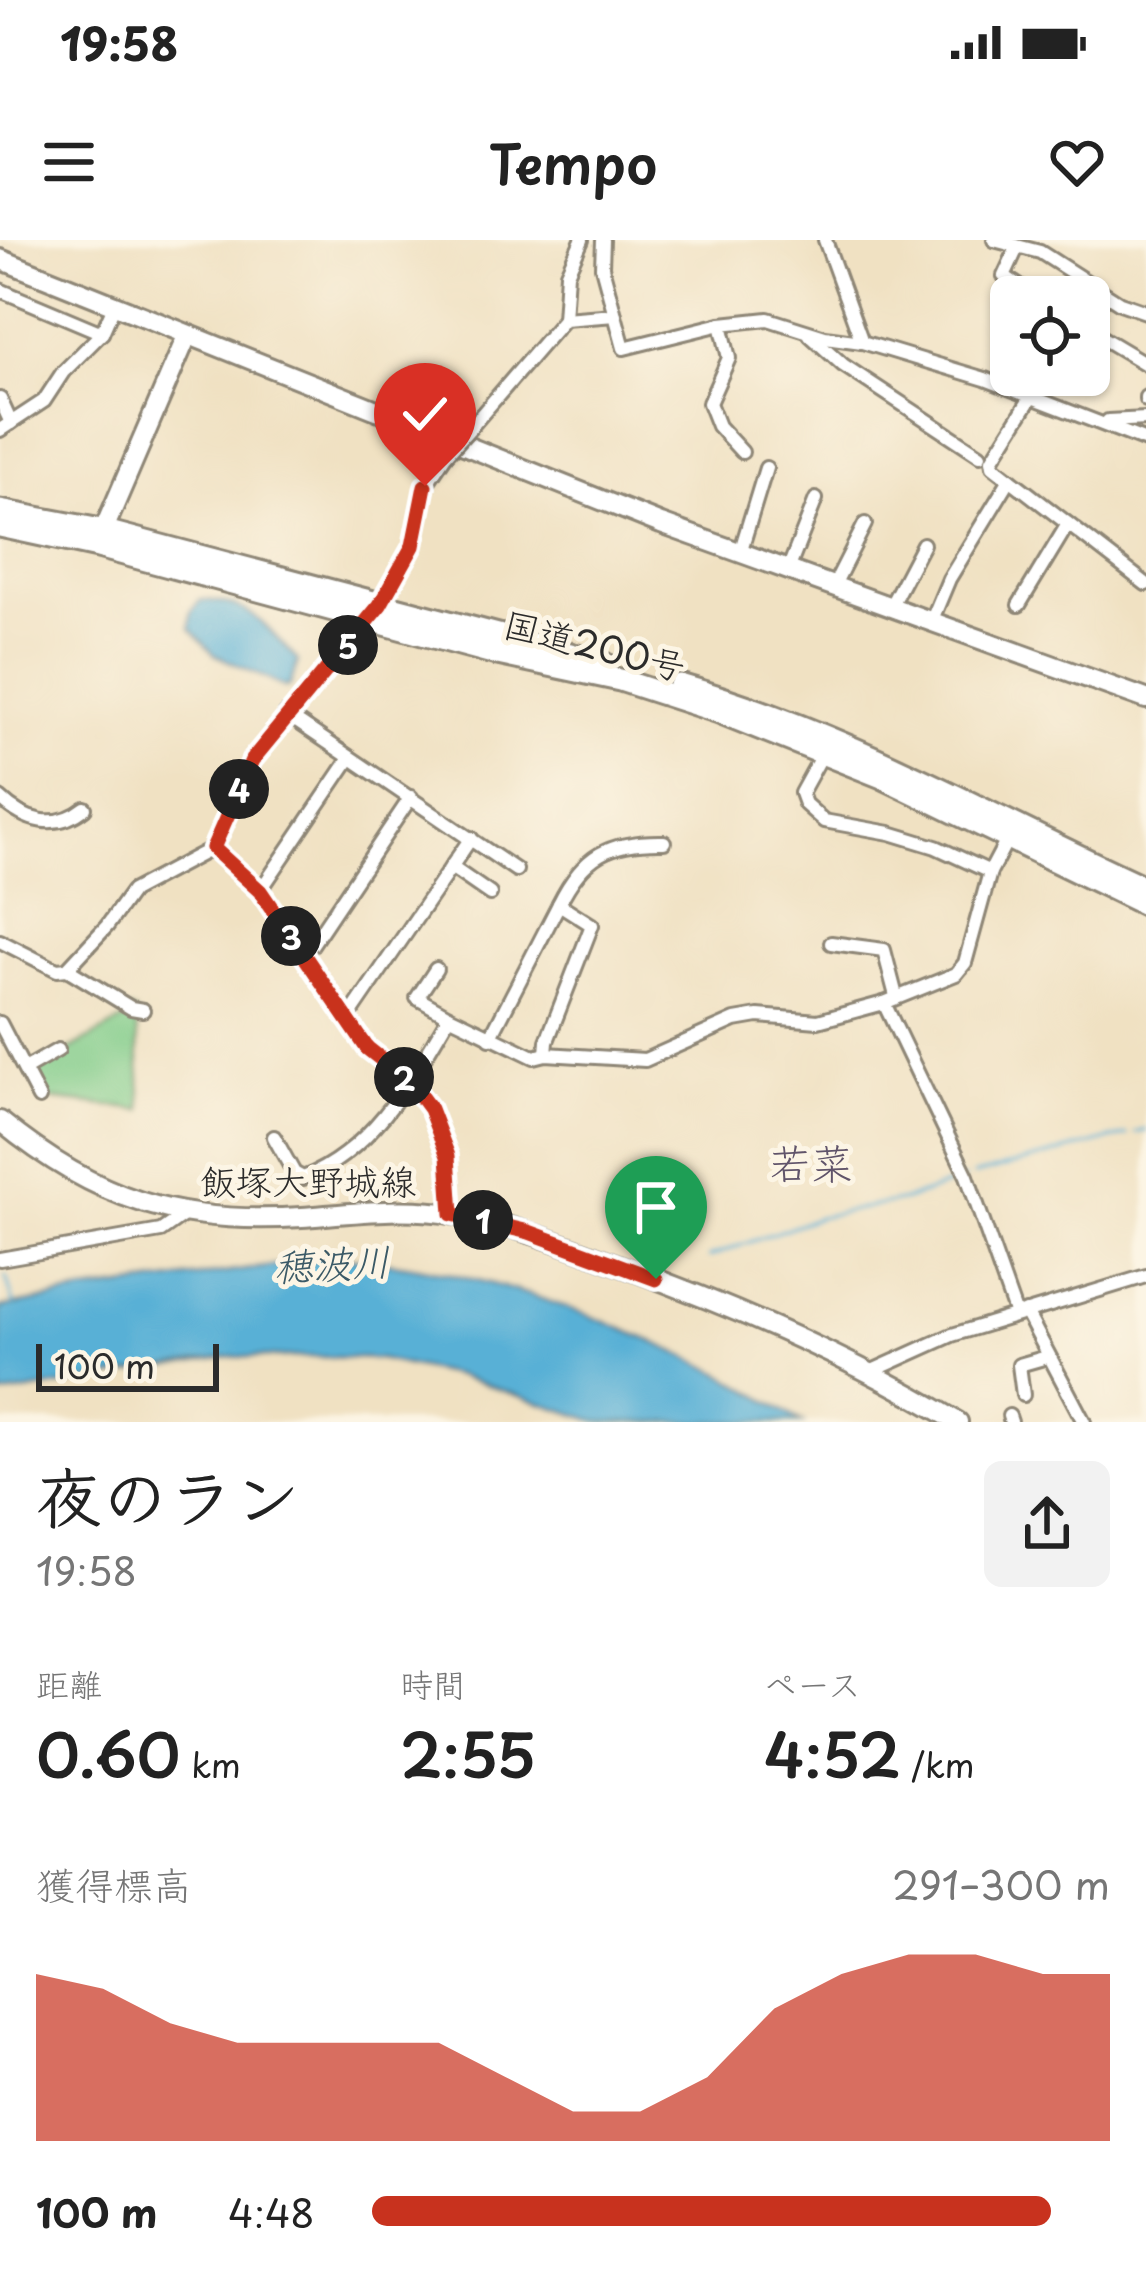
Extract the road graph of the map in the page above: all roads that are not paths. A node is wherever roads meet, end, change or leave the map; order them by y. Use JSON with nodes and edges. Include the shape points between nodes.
{"nodes":[{"id":1,"x":583,"y":240,"type":"edge"},
{"id":2,"x":603,"y":240,"type":"edge"},
{"id":3,"x":825,"y":240,"type":"edge"},
{"id":4,"x":994,"y":240,"type":"edge"},
{"id":5,"x":1017,"y":248,"type":"junction"},
{"id":6,"x":0,"y":259,"type":"edge"},
{"id":7,"x":1004,"y":276,"type":"edge"},
{"id":8,"x":0,"y":290,"type":"edge"},
{"id":9,"x":114,"y":306,"type":"junction"},
{"id":10,"x":1146,"y":312,"type":"edge"},
{"id":11,"x":615,"y":315,"type":"junction"},
{"id":12,"x":564,"y":319,"type":"junction"},
{"id":13,"x":721,"y":324,"type":"junction"},
{"id":14,"x":101,"y":333,"type":"junction"},
{"id":15,"x":808,"y":333,"type":"junction"},
{"id":16,"x":187,"y":336,"type":"junction"},
{"id":17,"x":862,"y":342,"type":"junction"},
{"id":18,"x":1110,"y":343,"type":"edge"},
{"id":19,"x":1146,"y":364,"type":"edge"},
{"id":20,"x":990,"y":383,"type":"edge"},
{"id":21,"x":1032,"y":396,"type":"joint"},
{"id":22,"x":0,"y":399,"type":"edge"},
{"id":23,"x":1146,"y":419,"type":"edge"},
{"id":24,"x":1101,"y":421,"type":"junction"},
{"id":25,"x":5,"y":426,"type":"edge"},
{"id":26,"x":1146,"y":441,"type":"edge"},
{"id":27,"x":742,"y":452,"type":"dead end"},
{"id":28,"x":980,"y":455,"type":"dead end"},
{"id":29,"x":766,"y":468,"type":"dead end"},
{"id":30,"x":1010,"y":479,"type":"junction"},
{"id":31,"x":816,"y":499,"type":"dead end"},
{"id":32,"x":0,"y":511,"type":"edge"},
{"id":33,"x":865,"y":524,"type":"dead end"},
{"id":34,"x":1068,"y":524,"type":"junction"},
{"id":35,"x":0,"y":526,"type":"edge"},
{"id":36,"x":99,"y":539,"type":"junction"},
{"id":37,"x":923,"y":544,"type":"dead end"},
{"id":38,"x":740,"y":553,"type":"junction"},
{"id":39,"x":788,"y":570,"type":"junction"},
{"id":40,"x":1146,"y":584,"type":"edge"},
{"id":41,"x":833,"y":587,"type":"junction"},
{"id":42,"x":1019,"y":605,"type":"dead end"},
{"id":43,"x":890,"y":607,"type":"junction"},
{"id":44,"x":375,"y":612,"type":"junction"},
{"id":45,"x":931,"y":622,"type":"junction"},
{"id":46,"x":1146,"y":699,"type":"edge"},
{"id":47,"x":286,"y":714,"type":"junction"},
{"id":48,"x":823,"y":752,"type":"junction"},
{"id":49,"x":350,"y":758,"type":"junction"},
{"id":50,"x":411,"y":797,"type":"junction"},
{"id":51,"x":0,"y":798,"type":"edge"},
{"id":52,"x":85,"y":808,"type":"dead end"},
{"id":53,"x":470,"y":838,"type":"junction"},
{"id":54,"x":1008,"y":838,"type":"junction"},
{"id":55,"x":664,"y":842,"type":"dead end"},
{"id":56,"x":213,"y":848,"type":"junction"},
{"id":57,"x":451,"y":867,"type":"junction"},
{"id":58,"x":516,"y":870,"type":"dead end"},
{"id":59,"x":990,"y":872,"type":"junction"},
{"id":60,"x":1146,"y":888,"type":"edge"},
{"id":61,"x":260,"y":891,"type":"junction"},
{"id":62,"x":490,"y":894,"type":"dead end"},
{"id":63,"x":559,"y":904,"type":"junction"},
{"id":64,"x":1146,"y":905,"type":"edge"},
{"id":65,"x":0,"y":941,"type":"edge"},
{"id":66,"x":831,"y":943,"type":"dead end"},
{"id":67,"x":304,"y":955,"type":"junction"},
{"id":68,"x":67,"y":969,"type":"junction"},
{"id":69,"x":436,"y":969,"type":"dead end"},
{"id":70,"x":890,"y":1000,"type":"junction"},
{"id":71,"x":142,"y":1010,"type":"dead end"},
{"id":72,"x":449,"y":1016,"type":"junction"},
{"id":73,"x":348,"y":1018,"type":"junction"},
{"id":74,"x":0,"y":1023,"type":"edge"},
{"id":75,"x":490,"y":1038,"type":"junction"},
{"id":76,"x":58,"y":1050,"type":"dead end"},
{"id":77,"x":546,"y":1054,"type":"junction"},
{"id":78,"x":25,"y":1069,"type":"junction"},
{"id":79,"x":410,"y":1082,"type":"junction"},
{"id":80,"x":39,"y":1098,"type":"dead end"},
{"id":81,"x":0,"y":1121,"type":"edge"},
{"id":82,"x":274,"y":1138,"type":"dead end"},
{"id":83,"x":185,"y":1214,"type":"junction"},
{"id":84,"x":452,"y":1214,"type":"junction"},
{"id":85,"x":0,"y":1259,"type":"edge"},
{"id":86,"x":1146,"y":1276,"type":"edge"},
{"id":87,"x":1021,"y":1314,"type":"junction"},
{"id":88,"x":1047,"y":1357,"type":"junction"},
{"id":89,"x":870,"y":1372,"type":"junction"},
{"id":90,"x":1023,"y":1395,"type":"dead end"},
{"id":91,"x":958,"y":1422,"type":"edge"},
{"id":92,"x":1084,"y":1422,"type":"edge"}],
"edges":[{"from":1,"to":12,"type":"street","via":[[567,273]]},
{"from":2,"to":11,"type":"street"},
{"from":3,"to":17,"type":"street"},
{"from":4,"to":5,"type":"street"},
{"from":5,"to":7,"type":"street"},
{"from":5,"to":10,"type":"street","via":[[1040,252]]},
{"from":6,"to":9,"type":"street"},
{"from":8,"to":14,"type":"street"},
{"from":9,"to":14,"type":"street"},
{"from":9,"to":16,"type":"street"},
{"from":11,"to":12,"type":"street"},
{"from":11,"to":13,"type":"street","via":[[624,348]]},
{"from":12,"to":44,"type":"street","bridge":true,"via":[[425,486],[413,546]]},
{"from":13,"to":15,"type":"street","via":[[768,319]]},
{"from":13,"to":27,"type":"street","via":[[729,358],[709,403]]},
{"from":14,"to":25,"type":"street","via":[[44,401]]},
{"from":15,"to":17,"type":"street"},
{"from":15,"to":28,"type":"street"},
{"from":16,"to":36,"type":"street"},
{"from":16,"to":38,"type":"street"},
{"from":17,"to":20,"type":"street"},
{"from":18,"to":19,"type":"street"},
{"from":21,"to":24,"type":"street"},
{"from":21,"to":30,"type":"street","via":[[992,460]]},
{"from":22,"to":25,"type":"street"},
{"from":23,"to":24,"type":"street"},
{"from":24,"to":26,"type":"street"},
{"from":29,"to":38,"type":"street"},
{"from":30,"to":34,"type":"street"},
{"from":30,"to":45,"type":"street"},
{"from":31,"to":39,"type":"street"},
{"from":32,"to":36,"type":"highway","name":"国道200号"},
{"from":33,"to":41,"type":"street"},
{"from":34,"to":40,"type":"street"},
{"from":34,"to":42,"type":"street"},
{"from":35,"to":36,"type":"highway","name":"国道200号"},
{"from":36,"to":44,"type":"highway","name":"国道200号"},
{"from":37,"to":43,"type":"street"},
{"from":38,"to":39,"type":"street"},
{"from":39,"to":41,"type":"street"},
{"from":41,"to":43,"type":"street"},
{"from":43,"to":45,"type":"street"},
{"from":44,"to":47,"type":"street"},
{"from":44,"to":48,"type":"highway","name":"国道200号","via":[[494,653],[620,680]]},
{"from":44,"to":60,"type":"highway","name":"国道200号","via":[[728,699],[960,795]]},
{"from":45,"to":46,"type":"street"},
{"from":47,"to":49,"type":"street"},
{"from":47,"to":56,"type":"street","via":[[252,760]]},
{"from":48,"to":54,"type":"highway","name":"国道200号"},
{"from":48,"to":59,"type":"street","via":[[801,793],[818,819],[936,847]]},
{"from":49,"to":50,"type":"street"},
{"from":49,"to":61,"type":"street"},
{"from":50,"to":53,"type":"street"},
{"from":50,"to":67,"type":"street"},
{"from":51,"to":52,"type":"street","via":[[31,820],[61,822]]},
{"from":53,"to":57,"type":"street"},
{"from":53,"to":58,"type":"street"},
{"from":54,"to":59,"type":"street"},
{"from":54,"to":64,"type":"highway","name":"国道200号"},
{"from":55,"to":63,"type":"street","via":[[594,856]]},
{"from":56,"to":61,"type":"street"},
{"from":56,"to":68,"type":"street","via":[[132,891]]},
{"from":57,"to":62,"type":"street"},
{"from":57,"to":73,"type":"street"},
{"from":59,"to":70,"type":"street","via":[[962,969]]},
{"from":61,"to":67,"type":"street"},
{"from":63,"to":75,"type":"street"},
{"from":63,"to":77,"type":"street","via":[[592,925]]},
{"from":65,"to":68,"type":"street"},
{"from":66,"to":70,"type":"street","via":[[884,950]]},
{"from":67,"to":73,"type":"street"},
{"from":68,"to":71,"type":"street"},
{"from":69,"to":72,"type":"street","via":[[417,998]]},
{"from":70,"to":77,"type":"street","via":[[818,1021],[735,1020],[645,1060]]},
{"from":70,"to":87,"type":"street"},
{"from":72,"to":75,"type":"street"},
{"from":72,"to":79,"type":"street"},
{"from":73,"to":79,"type":"street","via":[[367,1048]]},
{"from":74,"to":78,"type":"street"},
{"from":75,"to":77,"type":"street","via":[[534,1057]]},
{"from":76,"to":78,"type":"street"},
{"from":78,"to":80,"type":"street"},
{"from":79,"to":82,"type":"street","via":[[379,1121],[307,1178],[294,1173]]},
{"from":79,"to":84,"type":"street","via":[[446,1144]]},
{"from":81,"to":83,"type":"street","name":"飯塚大野城線","via":[[80,1177]]},
{"from":83,"to":84,"type":"street","name":"飯塚大野城線"},
{"from":83,"to":85,"type":"street","via":[[161,1232]]},
{"from":84,"to":89,"type":"street","name":"飯塚大野城線","via":[[529,1232],[656,1279]]},
{"from":86,"to":87,"type":"street"},
{"from":87,"to":88,"type":"street"},
{"from":87,"to":89,"type":"street"},
{"from":88,"to":90,"type":"street","via":[[1018,1365]]},
{"from":88,"to":92,"type":"street"},
{"from":89,"to":91,"type":"street","name":"飯塚大野城線"}]}
